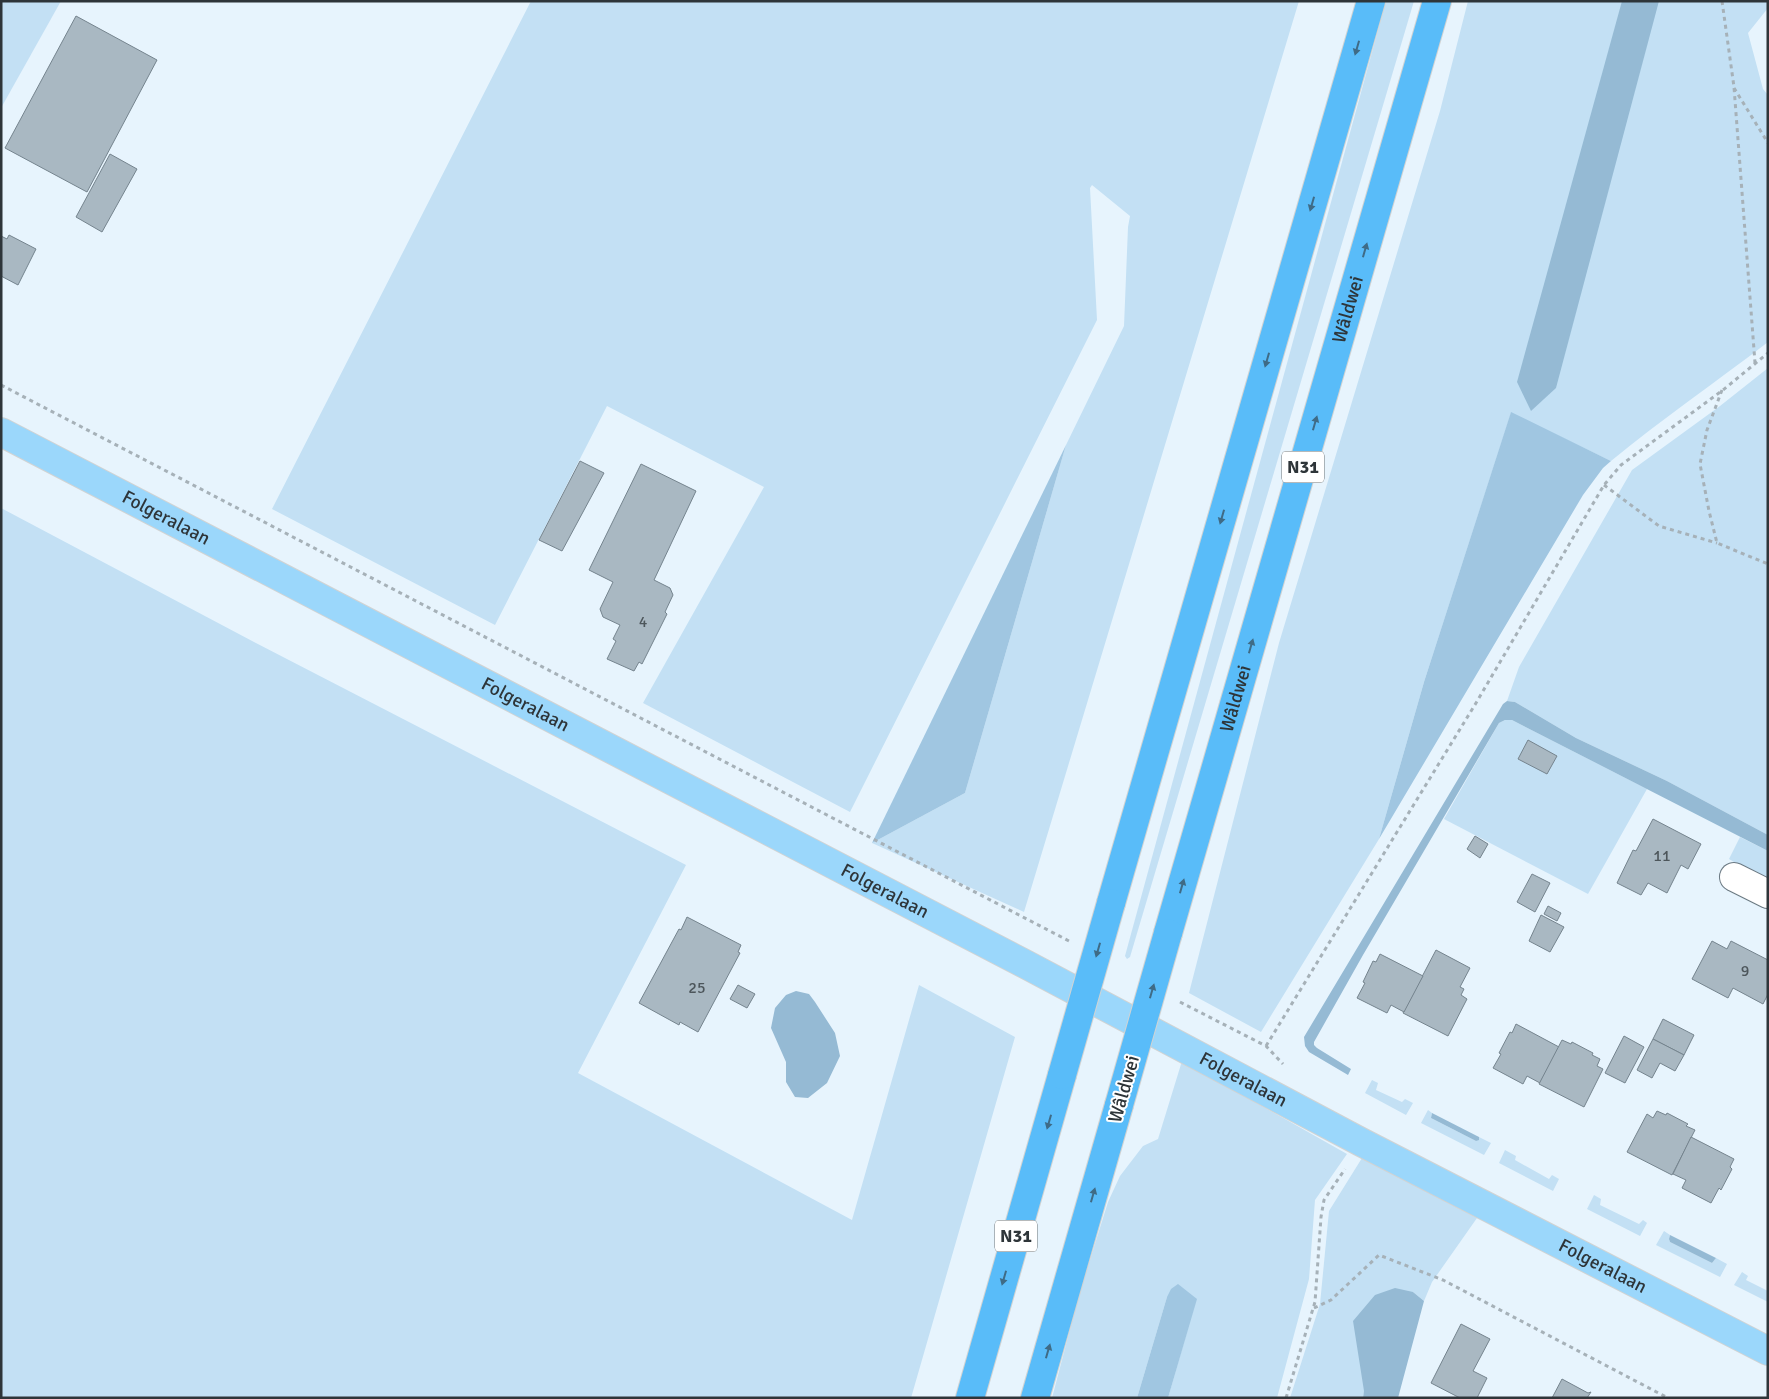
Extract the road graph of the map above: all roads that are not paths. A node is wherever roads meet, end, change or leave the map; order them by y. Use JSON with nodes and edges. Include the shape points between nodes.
{"nodes":[{"id":1,"x":1371,"y":1,"type":"edge"},
{"id":2,"x":1437,"y":1,"type":"edge"},
{"id":3,"x":1,"y":432,"type":"edge"},
{"id":4,"x":1734,"y":877,"type":"dead end"},
{"id":5,"x":1768,"y":894,"type":"edge"},
{"id":6,"x":1768,"y":1351,"type":"edge"},
{"id":7,"x":970,"y":1398,"type":"edge"},
{"id":8,"x":1035,"y":1398,"type":"edge"}],
"edges":[{"from":1,"to":7,"type":"highway","number":"N31","one_way":true,"bridge":true},
{"from":8,"to":2,"type":"highway","name":"Wâldwei","number":"N31","one_way":true,"bridge":true},
{"from":3,"to":6,"type":"main road","name":"Folgeralaan"},
{"from":4,"to":5,"type":"street"}]}
